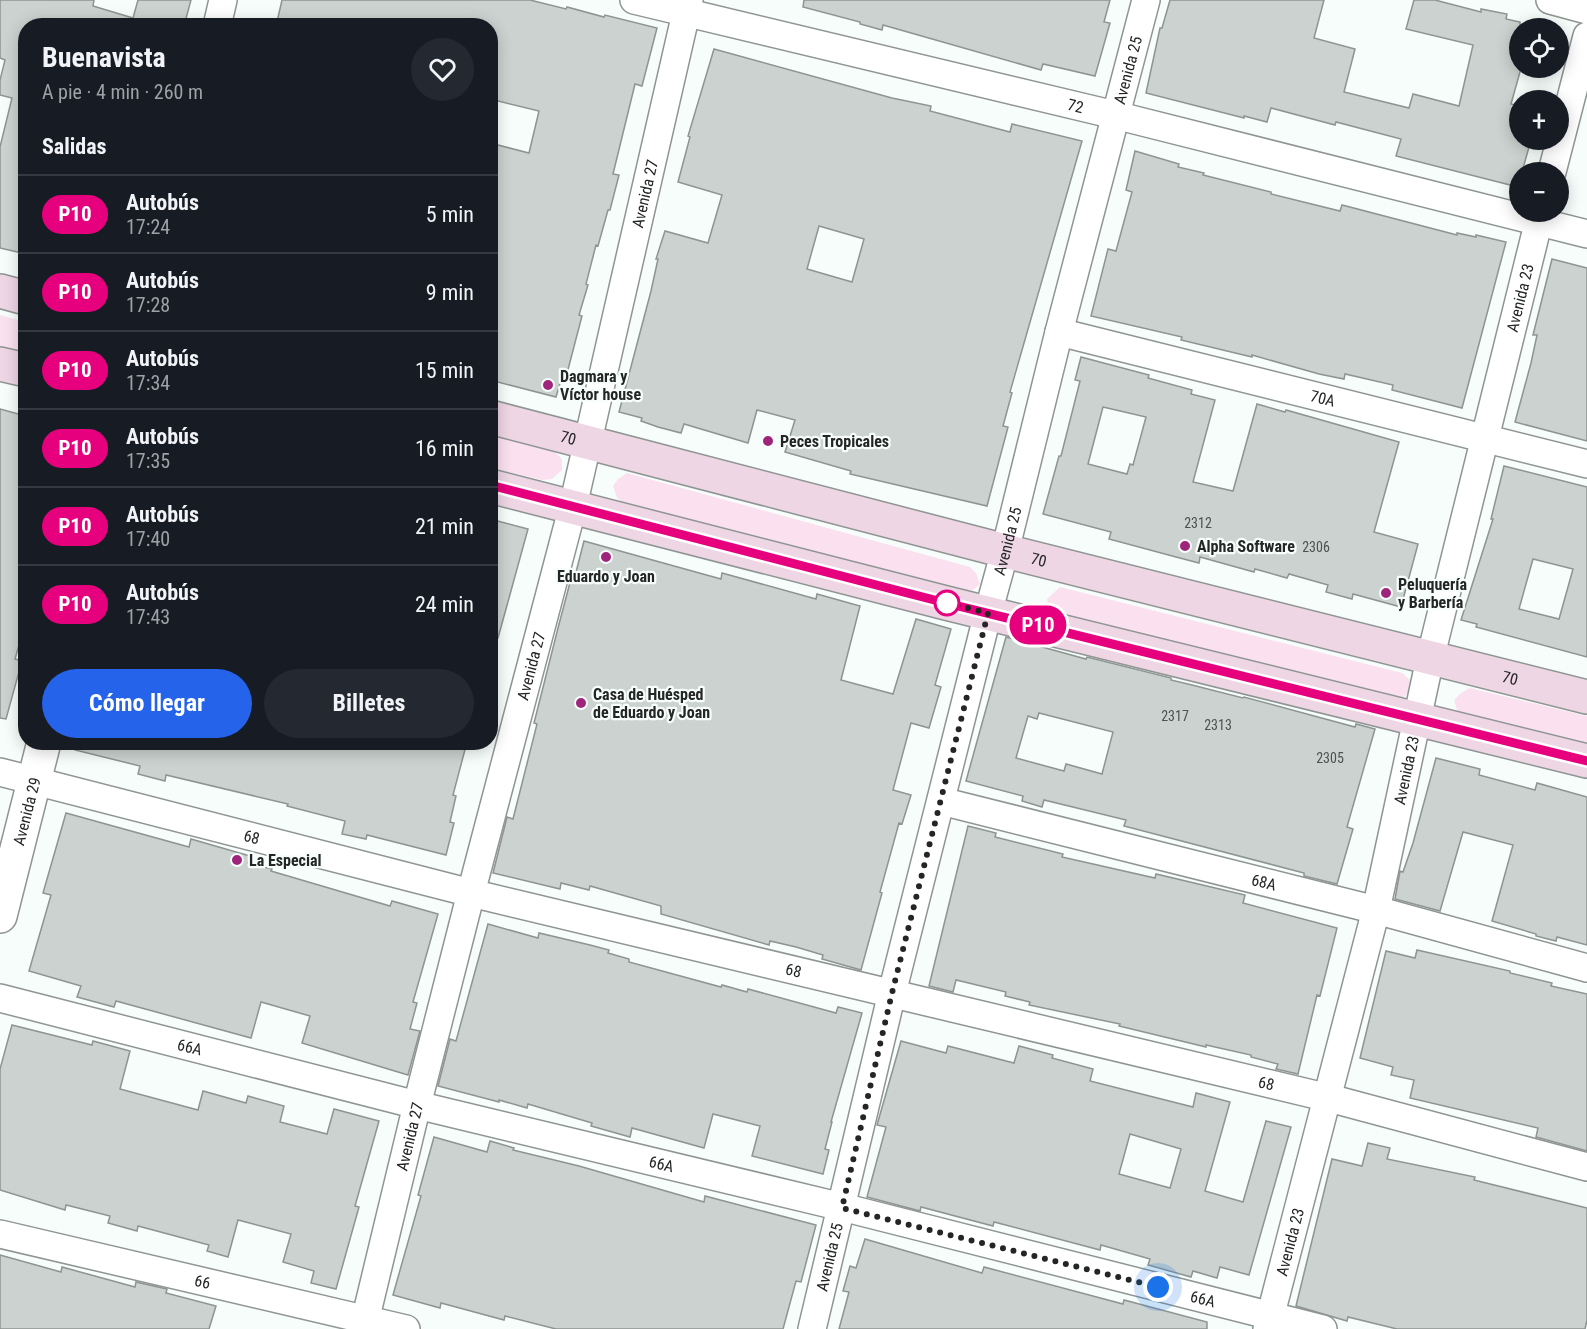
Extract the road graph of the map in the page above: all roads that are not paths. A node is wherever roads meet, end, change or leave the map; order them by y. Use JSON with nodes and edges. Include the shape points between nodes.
{"nodes":[{"id":1,"x":223,"y":0,"type":"edge"},
{"id":2,"x":634,"y":0,"type":"edge"},
{"id":3,"x":1146,"y":0,"type":"edge"},
{"id":4,"x":1550,"y":0,"type":"edge"},
{"id":5,"x":687,"y":7,"type":"edge"},
{"id":6,"x":1587,"y":10,"type":"edge"},
{"id":7,"x":219,"y":18,"type":"edge"},
{"id":8,"x":1587,"y":36,"type":"edge"},
{"id":9,"x":1116,"y":115,"type":"junction"},
{"id":10,"x":1555,"y":162,"type":"edge"},
{"id":11,"x":1509,"y":210,"type":"edge"},
{"id":12,"x":1539,"y":222,"type":"edge"},
{"id":13,"x":1554,"y":222,"type":"edge"},
{"id":14,"x":1587,"y":234,"type":"edge"},
{"id":15,"x":0,"y":291,"type":"edge"},
{"id":16,"x":18,"y":296,"type":"edge"},
{"id":17,"x":1059,"y":332,"type":"junction"},
{"id":18,"x":0,"y":364,"type":"edge"},
{"id":19,"x":18,"y":368,"type":"edge"},
{"id":20,"x":498,"y":419,"type":"edge"},
{"id":21,"x":1484,"y":438,"type":"junction"},
{"id":22,"x":588,"y":442,"type":"junction"},
{"id":23,"x":1587,"y":464,"type":"edge"},
{"id":24,"x":498,"y":488,"type":"edge"},
{"id":25,"x":573,"y":506,"type":"junction"},
{"id":26,"x":1005,"y":551,"type":"junction"},
{"id":27,"x":988,"y":613,"type":"junction"},
{"id":28,"x":1430,"y":659,"type":"junction"},
{"id":29,"x":1587,"y":697,"type":"edge"},
{"id":30,"x":1418,"y":719,"type":"junction"},
{"id":31,"x":42,"y":750,"type":"edge"},
{"id":32,"x":1587,"y":761,"type":"edge"},
{"id":33,"x":0,"y":772,"type":"edge"},
{"id":34,"x":35,"y":781,"type":"junction"},
{"id":35,"x":941,"y":801,"type":"junction"},
{"id":36,"x":471,"y":893,"type":"junction"},
{"id":37,"x":1376,"y":910,"type":"junction"},
{"id":38,"x":0,"y":916,"type":"edge"},
{"id":39,"x":1587,"y":968,"type":"edge"},
{"id":40,"x":892,"y":993,"type":"junction"},
{"id":41,"x":0,"y":998,"type":"edge"},
{"id":42,"x":1329,"y":1098,"type":"junction"},
{"id":43,"x":417,"y":1105,"type":"junction"},
{"id":44,"x":1587,"y":1167,"type":"edge"},
{"id":45,"x":842,"y":1208,"type":"junction"},
{"id":46,"x":0,"y":1234,"type":"edge"},
{"id":47,"x":1269,"y":1322,"type":"edge"},
{"id":48,"x":364,"y":1324,"type":"edge"},
{"id":49,"x":406,"y":1329,"type":"edge"},
{"id":50,"x":812,"y":1329,"type":"edge"},
{"id":51,"x":1323,"y":1329,"type":"edge"}],
"edges":[{"from":1,"to":7,"type":"street"},
{"from":2,"to":5,"type":"street","name":"72"},
{"from":3,"to":9,"type":"street","name":"Avenida 25"},
{"from":4,"to":6,"type":"street"},
{"from":5,"to":9,"type":"street","name":"72"},
{"from":5,"to":22,"type":"street","name":"Avenida 27"},
{"from":8,"to":10,"type":"street"},
{"from":9,"to":11,"type":"street","name":"72"},
{"from":9,"to":17,"type":"street","name":"Avenida 25"},
{"from":12,"to":21,"type":"street","name":"Avenida 23"},
{"from":13,"to":14,"type":"street","name":"72"},
{"from":15,"to":16,"type":"main road"},
{"from":17,"to":21,"type":"street","name":"70A"},
{"from":17,"to":26,"type":"street","name":"Avenida 25"},
{"from":18,"to":19,"type":"main road"},
{"from":20,"to":22,"type":"main road","name":"70"},
{"from":21,"to":23,"type":"street","name":"70A"},
{"from":21,"to":28,"type":"street","name":"Avenida 23"},
{"from":22,"to":25,"type":"street","name":"Avenida 27"},
{"from":22,"to":26,"type":"main road","name":"70"},
{"from":24,"to":25,"type":"main road"},
{"from":25,"to":27,"type":"main road"},
{"from":25,"to":36,"type":"street","name":"Avenida 27"},
{"from":26,"to":27,"type":"street","name":"Avenida 25"},
{"from":26,"to":28,"type":"main road","name":"70"},
{"from":27,"to":30,"type":"main road"},
{"from":27,"to":35,"type":"street","name":"Avenida 25"},
{"from":28,"to":29,"type":"main road","name":"70"},
{"from":28,"to":30,"type":"street","name":"Avenida 23"},
{"from":30,"to":32,"type":"main road"},
{"from":30,"to":37,"type":"street","name":"Avenida 23"},
{"from":31,"to":34,"type":"street","name":"Avenida 29"},
{"from":33,"to":34,"type":"street","name":"68"},
{"from":34,"to":36,"type":"street","name":"68"},
{"from":34,"to":38,"type":"street","name":"Avenida 29"},
{"from":35,"to":37,"type":"street","name":"68A"},
{"from":35,"to":40,"type":"street","name":"Avenida 25"},
{"from":36,"to":40,"type":"street","name":"68"},
{"from":36,"to":43,"type":"street","name":"Avenida 27"},
{"from":37,"to":39,"type":"street","name":"68A"},
{"from":37,"to":42,"type":"street","name":"Avenida 23"},
{"from":40,"to":42,"type":"street","name":"68"},
{"from":40,"to":45,"type":"street","name":"Avenida 25"},
{"from":41,"to":43,"type":"street","name":"66A"},
{"from":42,"to":44,"type":"street","name":"68"},
{"from":42,"to":47,"type":"street","name":"Avenida 23"},
{"from":43,"to":45,"type":"street","name":"66A"},
{"from":43,"to":48,"type":"street","name":"Avenida 27"},
{"from":45,"to":47,"type":"street","name":"66A"},
{"from":45,"to":50,"type":"street","name":"Avenida 25"},
{"from":46,"to":48,"type":"street","name":"66"},
{"from":47,"to":51,"type":"street","name":"66A"},
{"from":48,"to":49,"type":"street","name":"66"}]}
